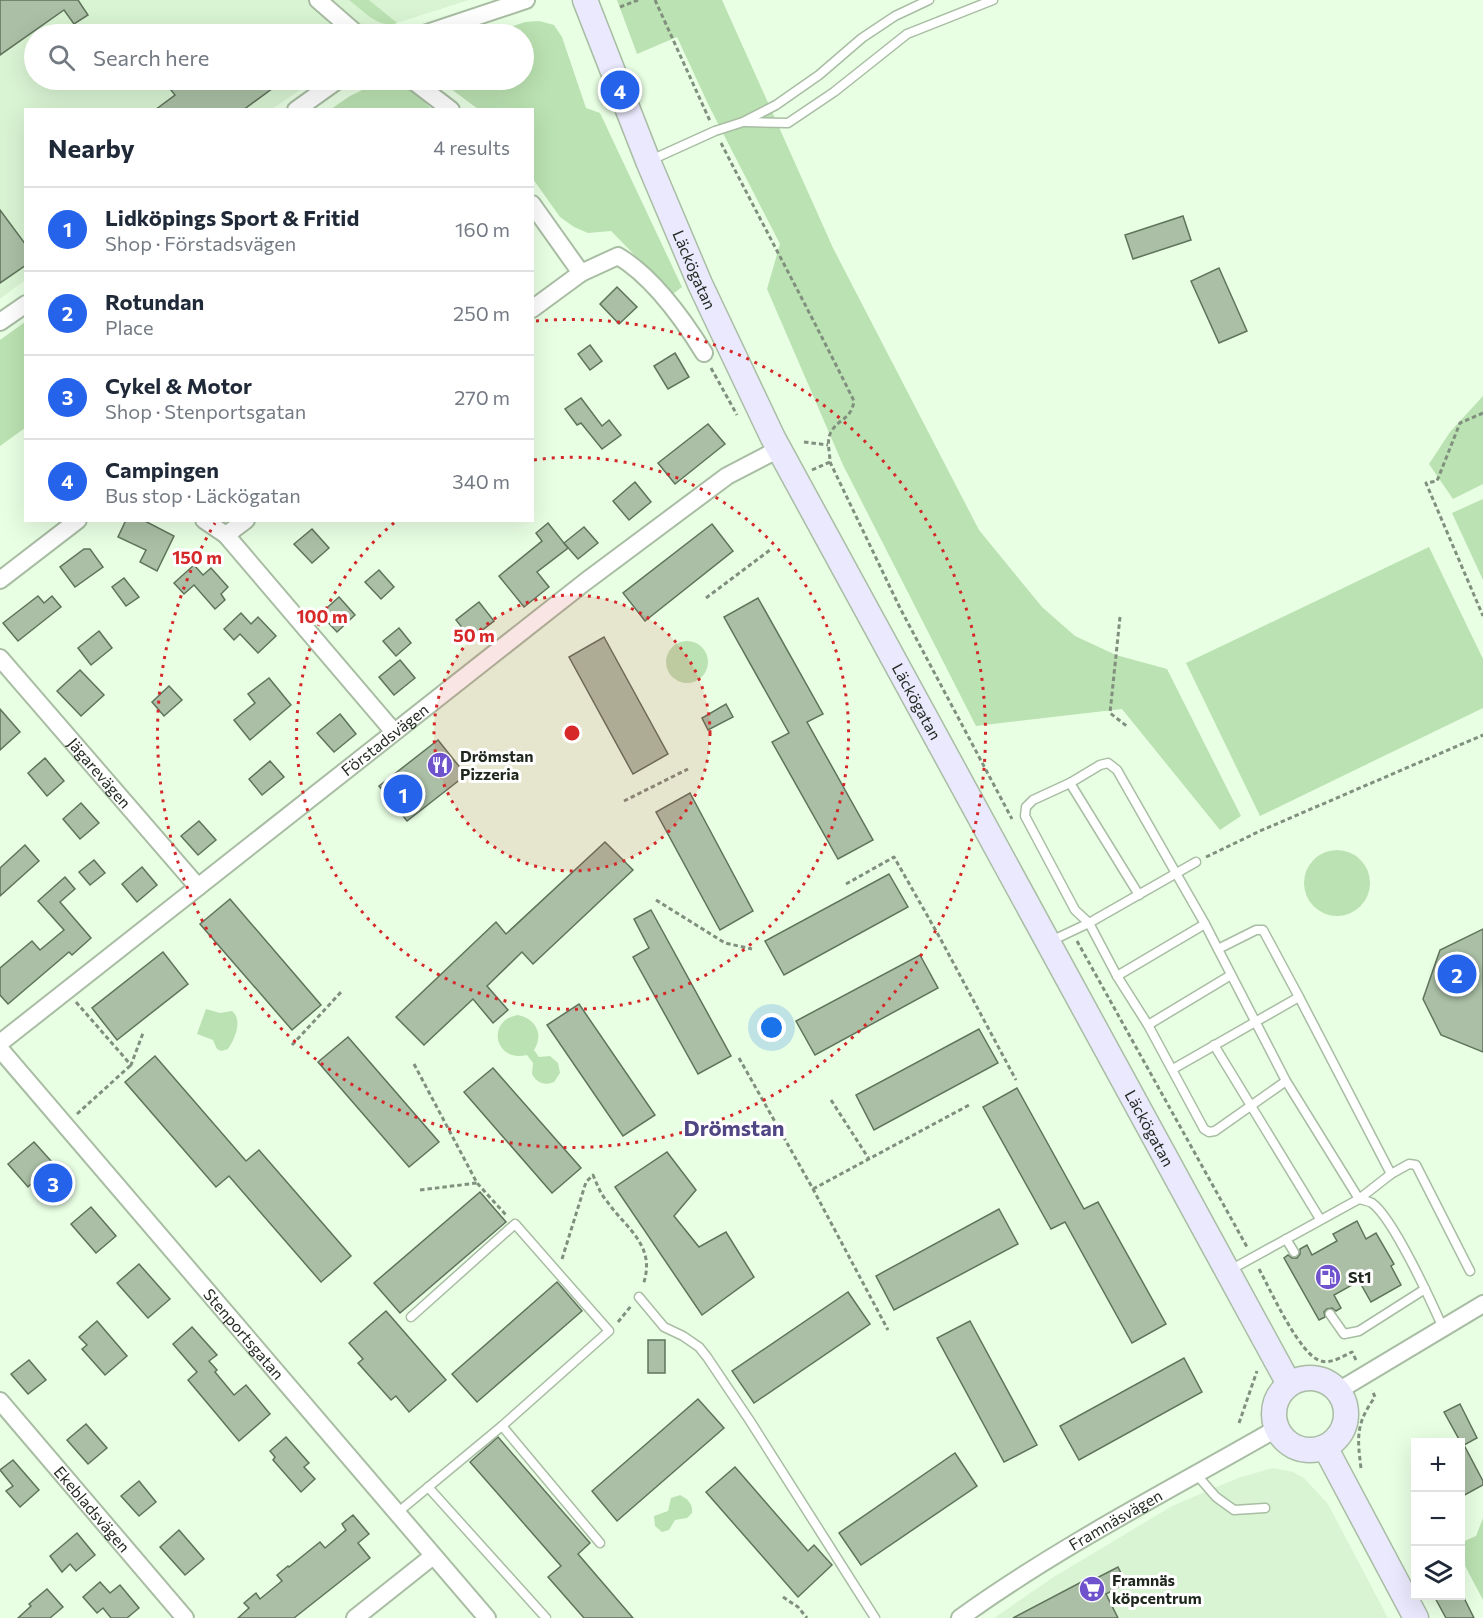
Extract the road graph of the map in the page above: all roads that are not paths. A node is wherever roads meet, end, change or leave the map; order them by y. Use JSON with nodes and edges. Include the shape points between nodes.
{"nodes":[{"id":1,"x":318,"y":0,"type":"edge"},
{"id":2,"x":526,"y":0,"type":"edge"},
{"id":3,"x":585,"y":0,"type":"edge"},
{"id":4,"x":929,"y":0,"type":"edge"},
{"id":5,"x":993,"y":0,"type":"edge"},
{"id":6,"x":346,"y":24,"type":"edge"},
{"id":7,"x":454,"y":24,"type":"edge"},
{"id":8,"x":324,"y":90,"type":"edge"},
{"id":9,"x":425,"y":90,"type":"edge"},
{"id":10,"x":299,"y":108,"type":"edge"},
{"id":11,"x":448,"y":108,"type":"edge"},
{"id":12,"x":742,"y":122,"type":"junction"},
{"id":13,"x":648,"y":161,"type":"junction"},
{"id":14,"x":534,"y":207,"type":"edge"},
{"id":15,"x":581,"y":273,"type":"junction"},
{"id":16,"x":24,"y":305,"type":"edge"},
{"id":17,"x":534,"y":308,"type":"edge"},
{"id":18,"x":0,"y":322,"type":"edge"},
{"id":19,"x":704,"y":353,"type":"dead end"},
{"id":20,"x":779,"y":449,"type":"junction"},
{"id":21,"x":75,"y":522,"type":"edge"},
{"id":22,"x":207,"y":522,"type":"edge"},
{"id":23,"x":243,"y":522,"type":"edge"},
{"id":24,"x":226,"y":535,"type":"junction"},
{"id":25,"x":0,"y":580,"type":"edge"},
{"id":26,"x":0,"y":658,"type":"edge"},
{"id":27,"x":394,"y":732,"type":"junction"},
{"id":28,"x":1070,"y":783,"type":"junction"},
{"id":29,"x":1196,"y":862,"type":"road end"},
{"id":30,"x":1177,"y":874,"type":"junction"},
{"id":31,"x":198,"y":887,"type":"junction"},
{"id":32,"x":1139,"y":895,"type":"junction"},
{"id":33,"x":1089,"y":922,"type":"junction"},
{"id":34,"x":1205,"y":924,"type":"junction"},
{"id":35,"x":1048,"y":943,"type":"junction"},
{"id":36,"x":1218,"y":949,"type":"junction"},
{"id":37,"x":1232,"y":975,"type":"junction"},
{"id":38,"x":1117,"y":976,"type":"junction"},
{"id":39,"x":1299,"y":997,"type":"junction"},
{"id":40,"x":1255,"y":1021,"type":"junction"},
{"id":41,"x":1149,"y":1025,"type":"junction"},
{"id":42,"x":0,"y":1043,"type":"edge"},
{"id":43,"x":1214,"y":1045,"type":"junction"},
{"id":44,"x":0,"y":1049,"type":"edge"},
{"id":45,"x":1173,"y":1070,"type":"junction"},
{"id":46,"x":1286,"y":1081,"type":"junction"},
{"id":47,"x":1250,"y":1106,"type":"junction"},
{"id":48,"x":1391,"y":1174,"type":"junction"},
{"id":49,"x":1359,"y":1198,"type":"junction"},
{"id":50,"x":1320,"y":1219,"type":"junction"},
{"id":51,"x":1286,"y":1239,"type":"junction"},
{"id":52,"x":1294,"y":1252,"type":"dead end"},
{"id":53,"x":1227,"y":1271,"type":"junction"},
{"id":54,"x":1470,"y":1271,"type":"dead end"},
{"id":55,"x":1425,"y":1289,"type":"junction"},
{"id":56,"x":639,"y":1297,"type":"road end"},
{"id":57,"x":1483,"y":1304,"type":"edge"},
{"id":58,"x":1330,"y":1314,"type":"dead end"},
{"id":59,"x":411,"y":1317,"type":"dead end"},
{"id":60,"x":1443,"y":1328,"type":"junction"},
{"id":61,"x":1289,"y":1384,"type":"junction"},
{"id":62,"x":1338,"y":1391,"type":"junction"},
{"id":63,"x":0,"y":1401,"type":"edge"},
{"id":64,"x":502,"y":1426,"type":"junction"},
{"id":65,"x":1276,"y":1429,"type":"junction"},
{"id":66,"x":1325,"y":1447,"type":"junction"},
{"id":67,"x":1196,"y":1474,"type":"junction"},
{"id":68,"x":428,"y":1487,"type":"junction"},
{"id":69,"x":1265,"y":1508,"type":"dead end"},
{"id":70,"x":397,"y":1513,"type":"junction"},
{"id":71,"x":600,"y":1543,"type":"dead end"},
{"id":72,"x":433,"y":1556,"type":"junction"},
{"id":73,"x":185,"y":1618,"type":"edge"},
{"id":74,"x":355,"y":1618,"type":"edge"},
{"id":75,"x":488,"y":1618,"type":"edge"},
{"id":76,"x":546,"y":1618,"type":"edge"},
{"id":77,"x":875,"y":1618,"type":"edge"},
{"id":78,"x":960,"y":1618,"type":"edge"},
{"id":79,"x":1416,"y":1618,"type":"edge"}],
"edges":[{"from":1,"to":6,"type":"street"},
{"from":2,"to":7,"type":"street"},
{"from":3,"to":13,"type":"main road","name":"Läckögatan"},
{"from":4,"to":12,"type":"lane","via":[[887,21],[777,105]]},
{"from":5,"to":12,"type":"lane","via":[[907,34],[788,123]]},
{"from":8,"to":10,"type":"street"},
{"from":9,"to":11,"type":"street"},
{"from":12,"to":13,"type":"lane"},
{"from":13,"to":20,"type":"main road","name":"Läckögatan","via":[[705,294]]},
{"from":14,"to":15,"type":"street"},
{"from":15,"to":17,"type":"street"},
{"from":15,"to":19,"type":"street","name":"Läckögatan","via":[[618,256],[633,265],[686,324]]},
{"from":16,"to":18,"type":"street"},
{"from":20,"to":27,"type":"street","name":"Förstadsvägen","via":[[727,476]]},
{"from":20,"to":35,"type":"main road","name":"Läckögatan"},
{"from":21,"to":25,"type":"street"},
{"from":22,"to":24,"type":"street"},
{"from":23,"to":24,"type":"street"},
{"from":24,"to":27,"type":"street"},
{"from":26,"to":31,"type":"street","name":"Jägarevägen"},
{"from":27,"to":31,"type":"street","name":"Förstadsvägen"},
{"from":28,"to":30,"type":"lane","via":[[1100,765],[1108,763],[1117,770]]},
{"from":28,"to":32,"type":"lane"},
{"from":28,"to":33,"type":"lane","via":[[1033,800],[1026,807],[1025,816],[1075,910]]},
{"from":29,"to":30,"type":"lane"},
{"from":30,"to":32,"type":"lane"},
{"from":30,"to":34,"type":"lane"},
{"from":31,"to":42,"type":"street","name":"Förstadsvägen"},
{"from":32,"to":33,"type":"lane"},
{"from":33,"to":35,"type":"lane"},
{"from":33,"to":38,"type":"lane"},
{"from":34,"to":36,"type":"lane"},
{"from":34,"to":38,"type":"lane"},
{"from":35,"to":53,"type":"main road","name":"Läckögatan"},
{"from":36,"to":37,"type":"lane"},
{"from":36,"to":39,"type":"lane","via":[[1263,930]]},
{"from":37,"to":40,"type":"lane"},
{"from":37,"to":41,"type":"lane"},
{"from":38,"to":41,"type":"lane"},
{"from":39,"to":40,"type":"lane"},
{"from":39,"to":48,"type":"lane"},
{"from":40,"to":43,"type":"lane"},
{"from":40,"to":46,"type":"lane"},
{"from":41,"to":45,"type":"lane"},
{"from":43,"to":45,"type":"lane"},
{"from":43,"to":47,"type":"lane"},
{"from":44,"to":70,"type":"street","name":"Stenportsgatan"},
{"from":45,"to":47,"type":"lane","via":[[1209,1132]]},
{"from":46,"to":47,"type":"lane"},
{"from":46,"to":49,"type":"lane"},
{"from":47,"to":50,"type":"lane"},
{"from":48,"to":49,"type":"lane"},
{"from":48,"to":54,"type":"lane","via":[[1409,1164],[1416,1165]]},
{"from":49,"to":50,"type":"lane"},
{"from":49,"to":55,"type":"lane","via":[[1371,1203],[1386,1219]]},
{"from":50,"to":51,"type":"lane"},
{"from":51,"to":52,"type":"lane"},
{"from":51,"to":53,"type":"lane"},
{"from":53,"to":61,"type":"main road","name":"Läckögatan"},
{"from":55,"to":58,"type":"lane","via":[[1359,1331],[1344,1334]]},
{"from":55,"to":60,"type":"lane"},
{"from":56,"to":77,"type":"lane","via":[[664,1326],[699,1347],[707,1357]]},
{"from":57,"to":60,"type":"street"},
{"from":59,"to":64,"type":"lane","via":[[515,1224],[609,1331]]},
{"from":60,"to":62,"type":"street"},
{"from":61,"to":62,"type":"main road","via":[[1315,1378]]},
{"from":61,"to":65,"type":"main road","via":[[1274,1404]]},
{"from":62,"to":66,"type":"main road","via":[[1346,1417],[1340,1435]]},
{"from":63,"to":73,"type":"street","name":"Ekebladsvägen"},
{"from":64,"to":68,"type":"lane"},
{"from":64,"to":71,"type":"lane"},
{"from":65,"to":66,"type":"main road","via":[[1297,1448]]},
{"from":65,"to":67,"type":"street","name":"Framnäsvägen"},
{"from":66,"to":79,"type":"main road"},
{"from":67,"to":69,"type":"lane","via":[[1234,1510]]},
{"from":67,"to":78,"type":"street","name":"Framnäsvägen","via":[[1106,1524]]},
{"from":68,"to":70,"type":"lane"},
{"from":68,"to":76,"type":"lane"},
{"from":70,"to":72,"type":"street","name":"Stenportsgatan"},
{"from":72,"to":74,"type":"street"},
{"from":72,"to":75,"type":"street","name":"Stenportsgatan"}]}
